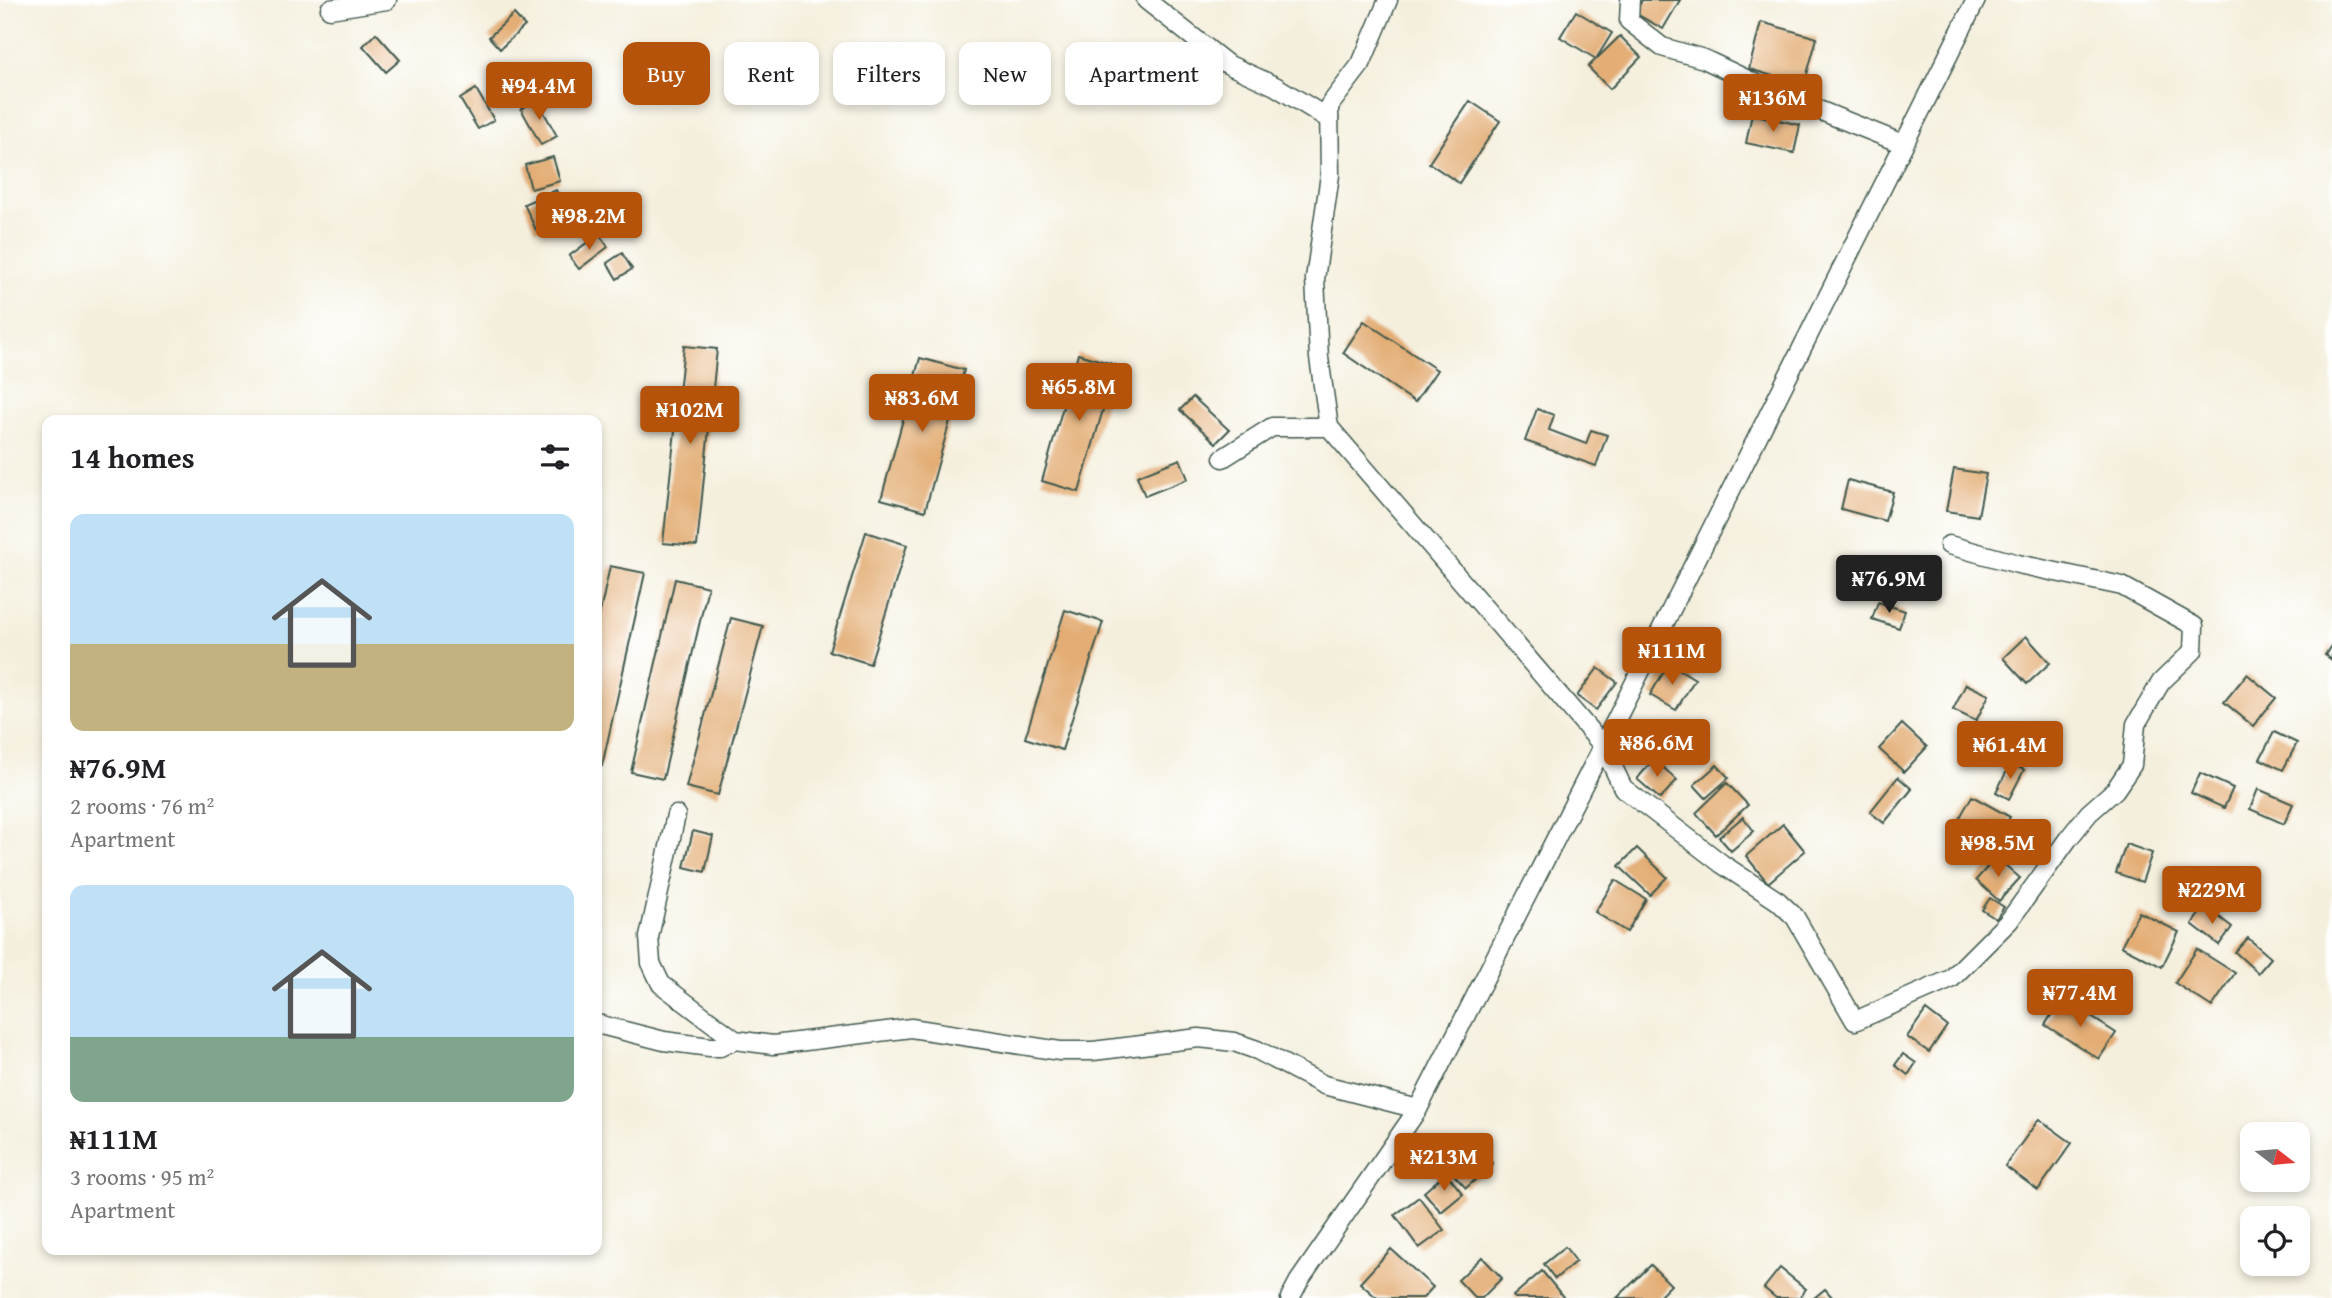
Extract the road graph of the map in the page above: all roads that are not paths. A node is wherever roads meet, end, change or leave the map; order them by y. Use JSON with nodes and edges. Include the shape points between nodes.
{"nodes":[{"id":1,"x":387,"y":0,"type":"edge"},
{"id":2,"x":1146,"y":0,"type":"edge"},
{"id":3,"x":1388,"y":0,"type":"edge"},
{"id":4,"x":1630,"y":0,"type":"edge"},
{"id":5,"x":1976,"y":0,"type":"edge"},
{"id":6,"x":330,"y":9,"type":"dead end"},
{"id":7,"x":1329,"y":119,"type":"junction"},
{"id":8,"x":1903,"y":144,"type":"junction"},
{"id":9,"x":1329,"y":427,"type":"junction"},
{"id":10,"x":1223,"y":458,"type":"dead end"},
{"id":11,"x":1949,"y":545,"type":"dead end"},
{"id":12,"x":1604,"y":746,"type":"junction"},
{"id":13,"x":676,"y":815,"type":"dead end"},
{"id":14,"x":602,"y":1025,"type":"edge"},
{"id":15,"x":735,"y":1040,"type":"junction"},
{"id":16,"x":1418,"y":1109,"type":"junction"},
{"id":17,"x":1290,"y":1298,"type":"edge"}],
"edges":[{"from":1,"to":6,"type":"street"},
{"from":2,"to":7,"type":"street","via":[[1227,64]]},
{"from":3,"to":7,"type":"street","via":[[1361,64],[1329,106]]},
{"from":4,"to":8,"type":"street","via":[[1629,21],[1662,47],[1704,59]]},
{"from":5,"to":8,"type":"street"},
{"from":7,"to":9,"type":"street","via":[[1330,175],[1315,279]]},
{"from":8,"to":12,"type":"street"},
{"from":9,"to":10,"type":"street","via":[[1272,427]]},
{"from":9,"to":12,"type":"street"},
{"from":11,"to":12,"type":"street","via":[[2122,586],[2194,626],[2193,651],[2161,682],[2136,724],[2132,765],[2115,790],[2089,813],[2009,921],[1951,979],[1855,1021],[1795,917],[1623,788]]},
{"from":12,"to":16,"type":"street"},
{"from":13,"to":15,"type":"street","via":[[649,937],[651,963],[661,984]]},
{"from":14,"to":15,"type":"street","via":[[709,1047]]},
{"from":15,"to":16,"type":"street","via":[[773,1045],[911,1028],[1060,1051],[1093,1051],[1199,1038],[1234,1042],[1324,1085]]},
{"from":16,"to":17,"type":"street"}]}
